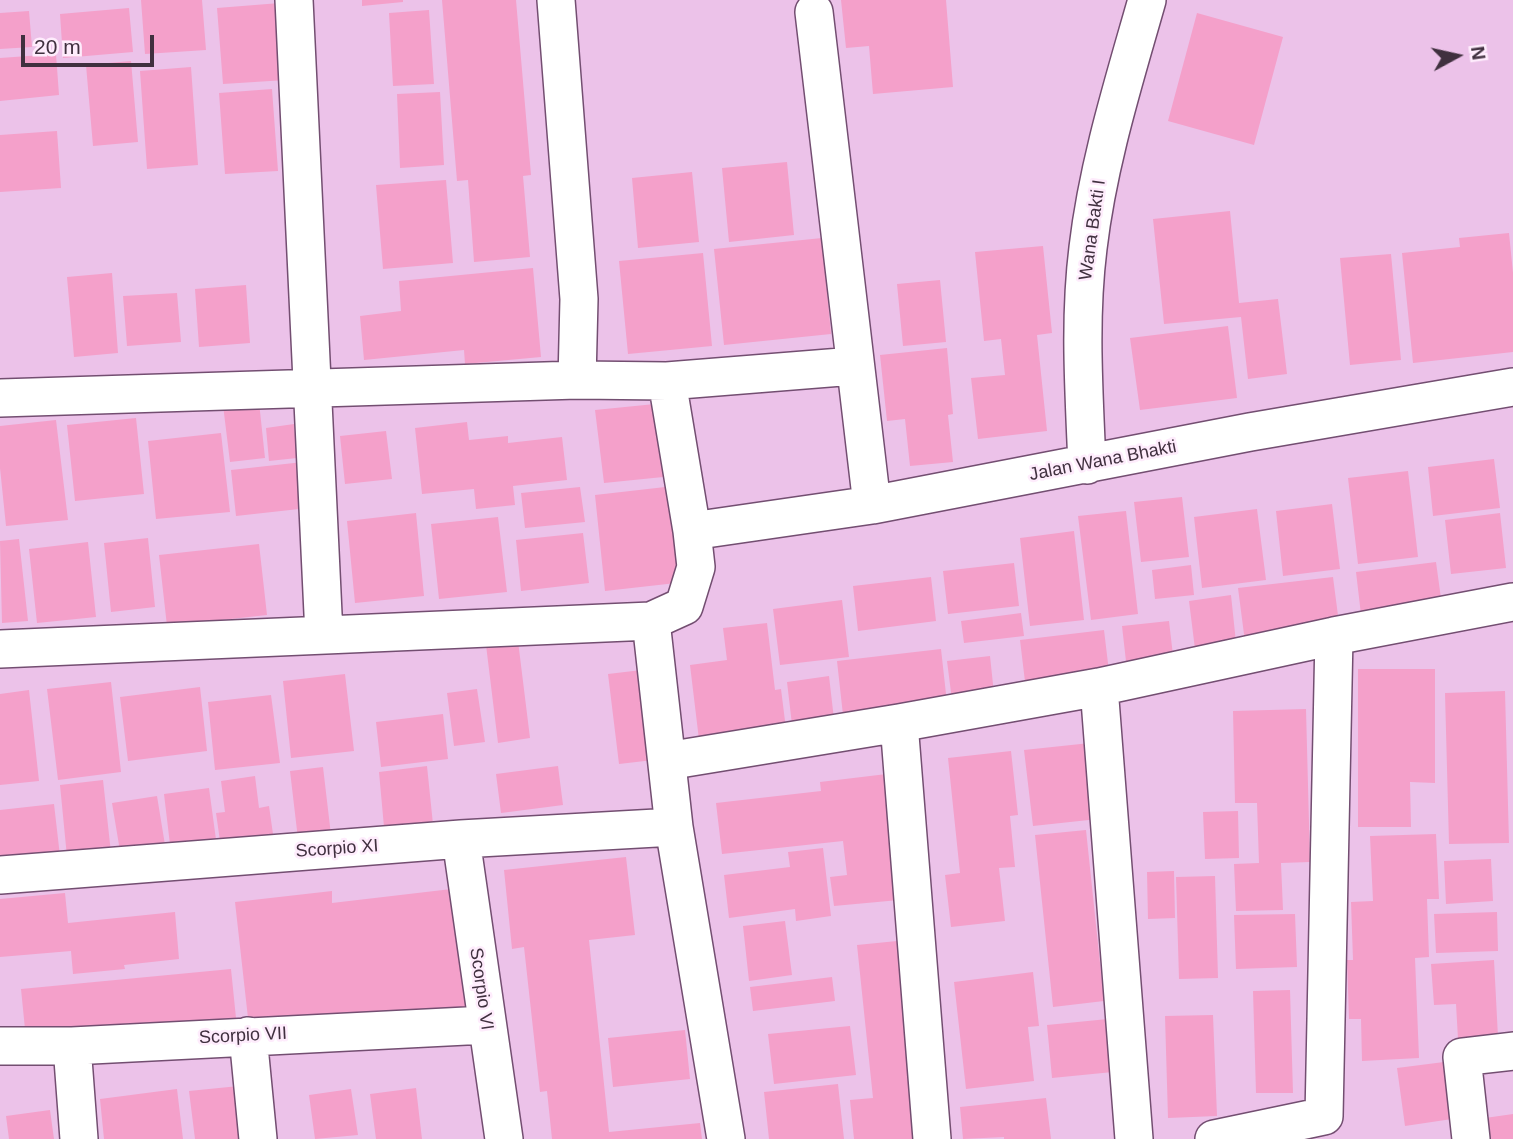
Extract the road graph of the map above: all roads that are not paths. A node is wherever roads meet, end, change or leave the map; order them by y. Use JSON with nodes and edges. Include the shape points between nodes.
{"nodes":[{"id":1,"x":294,"y":0,"type":"edge"},
{"id":2,"x":556,"y":0,"type":"edge"},
{"id":3,"x":1147,"y":0,"type":"edge"},
{"id":4,"x":814,"y":12,"type":"dead end"},
{"id":5,"x":854,"y":366,"type":"junction"},
{"id":6,"x":576,"y":380,"type":"junction"},
{"id":7,"x":667,"y":381,"type":"junction"},
{"id":8,"x":1513,"y":387,"type":"edge"},
{"id":9,"x":312,"y":388,"type":"junction"},
{"id":10,"x":0,"y":398,"type":"edge"},
{"id":11,"x":1087,"y":465,"type":"junction"},
{"id":12,"x":872,"y":505,"type":"junction"},
{"id":13,"x":692,"y":531,"type":"junction"},
{"id":14,"x":1513,"y":602,"type":"edge"},
{"id":15,"x":651,"y":621,"type":"junction"},
{"id":16,"x":324,"y":635,"type":"junction"},
{"id":17,"x":1334,"y":636,"type":"junction"},
{"id":18,"x":0,"y":649,"type":"edge"},
{"id":19,"x":1099,"y":687,"type":"junction"},
{"id":20,"x":899,"y":723,"type":"junction"},
{"id":21,"x":667,"y":761,"type":"junction"},
{"id":22,"x":674,"y":827,"type":"junction"},
{"id":23,"x":461,"y":839,"type":"junction"},
{"id":24,"x":0,"y":876,"type":"edge"},
{"id":25,"x":486,"y":1025,"type":"junction"},
{"id":26,"x":248,"y":1035,"type":"junction"},
{"id":27,"x":0,"y":1046,"type":"edge"},
{"id":28,"x":72,"y":1046,"type":"junction"},
{"id":29,"x":1513,"y":1051,"type":"edge"},
{"id":30,"x":79,"y":1139,"type":"edge"},
{"id":31,"x":258,"y":1139,"type":"edge"},
{"id":32,"x":504,"y":1139,"type":"edge"},
{"id":33,"x":726,"y":1139,"type":"edge"},
{"id":34,"x":932,"y":1139,"type":"edge"},
{"id":35,"x":1135,"y":1139,"type":"edge"},
{"id":36,"x":1214,"y":1139,"type":"edge"},
{"id":37,"x":1471,"y":1139,"type":"edge"}],
"edges":[{"from":1,"to":9,"type":"street"},
{"from":2,"to":6,"type":"street","via":[[579,299]]},
{"from":3,"to":11,"type":"street","name":"Wana Bakti I","via":[[1109,132],[1088,247],[1081,335]]},
{"from":4,"to":5,"type":"street"},
{"from":5,"to":7,"type":"street"},
{"from":5,"to":12,"type":"street"},
{"from":6,"to":7,"type":"street"},
{"from":6,"to":9,"type":"street"},
{"from":7,"to":13,"type":"street"},
{"from":8,"to":11,"type":"street","name":"Jalan Wana Bhakti"},
{"from":9,"to":10,"type":"street"},
{"from":9,"to":16,"type":"street"},
{"from":11,"to":12,"type":"street","name":"Jalan Wana Bhakti"},
{"from":12,"to":13,"type":"street","name":"Jalan Wana Bhakti"},
{"from":13,"to":15,"type":"street","via":[[696,567],[684,606]]},
{"from":14,"to":17,"type":"street"},
{"from":15,"to":16,"type":"street"},
{"from":15,"to":21,"type":"street"},
{"from":16,"to":18,"type":"street"},
{"from":17,"to":19,"type":"street"},
{"from":17,"to":36,"type":"street","via":[[1324,1116]]},
{"from":19,"to":20,"type":"street"},
{"from":19,"to":35,"type":"street"},
{"from":20,"to":21,"type":"street"},
{"from":20,"to":34,"type":"street"},
{"from":21,"to":22,"type":"street"},
{"from":22,"to":23,"type":"street","name":"Scorpio XI"},
{"from":22,"to":33,"type":"street"},
{"from":23,"to":24,"type":"street","name":"Scorpio XI"},
{"from":23,"to":25,"type":"street","name":"Scorpio VI"},
{"from":25,"to":26,"type":"street","name":"Scorpio VII"},
{"from":25,"to":32,"type":"street","name":"Scorpio VI"},
{"from":26,"to":28,"type":"street","name":"Scorpio VII"},
{"from":26,"to":31,"type":"street"},
{"from":27,"to":28,"type":"street","name":"Scorpio VII"},
{"from":28,"to":30,"type":"street"},
{"from":29,"to":37,"type":"street","via":[[1462,1057]]}]}
